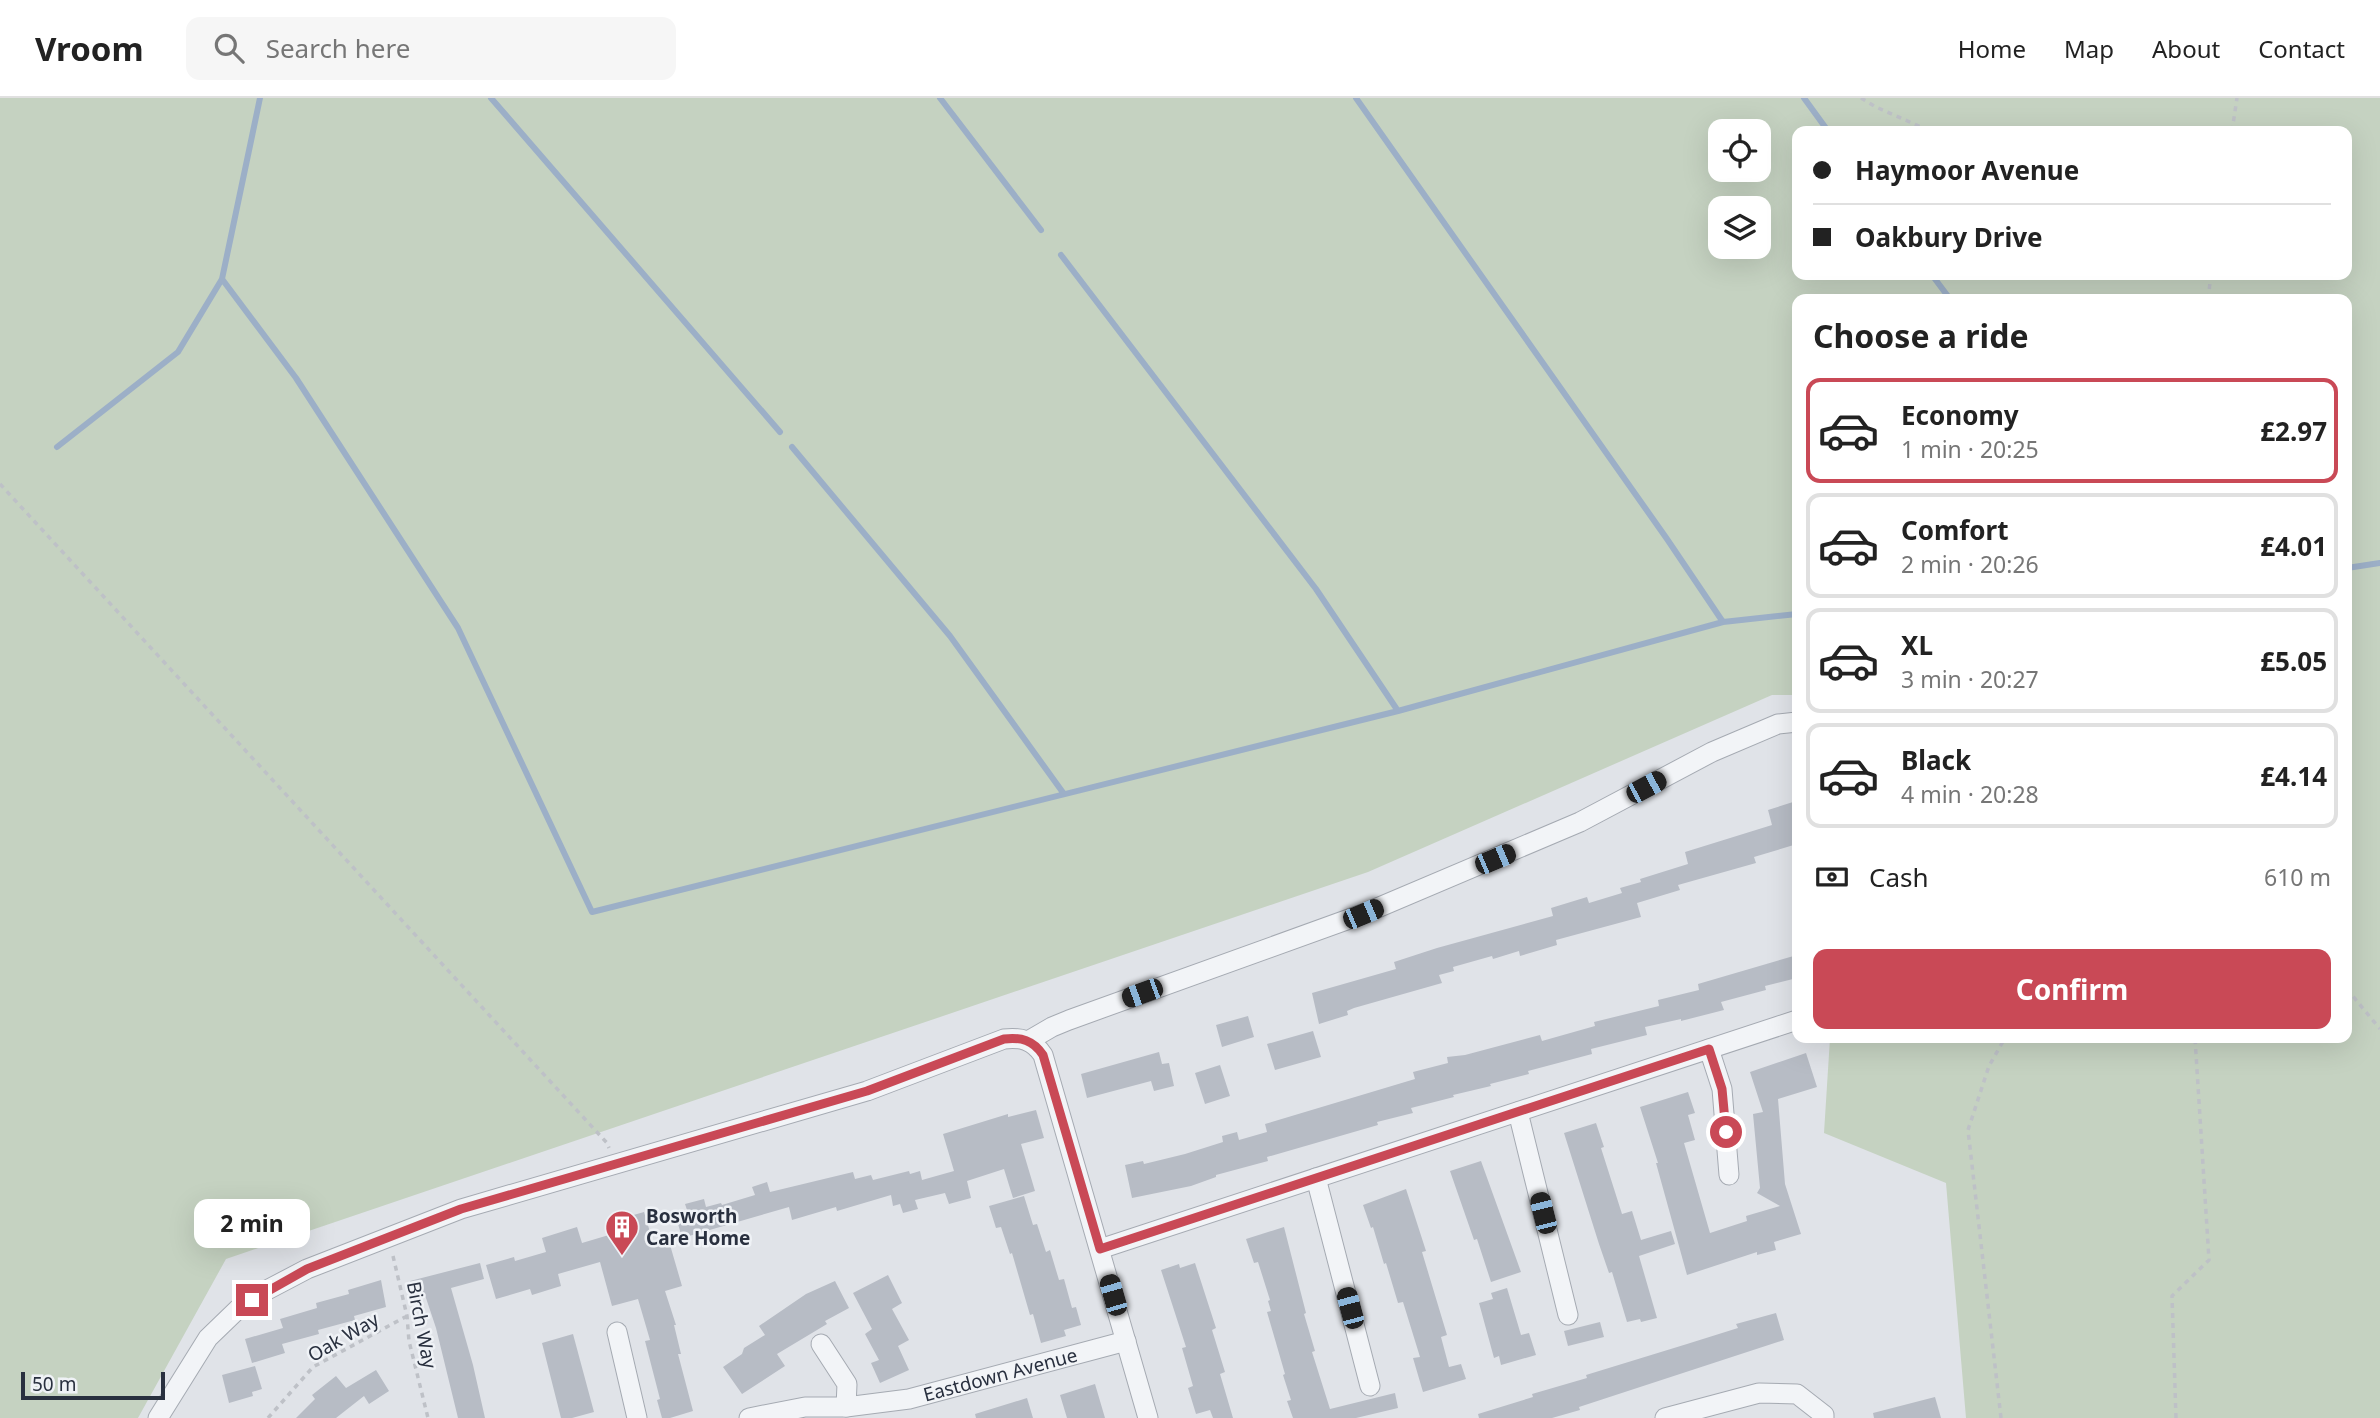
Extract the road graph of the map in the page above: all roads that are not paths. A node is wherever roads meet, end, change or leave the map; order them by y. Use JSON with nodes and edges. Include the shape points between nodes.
{"nodes":[{"id":1,"x":1792,"y":723,"type":"edge"},
{"id":2,"x":1792,"y":1022,"type":"edge"},
{"id":3,"x":1028,"y":1041,"type":"junction"},
{"id":4,"x":1709,"y":1049,"type":"junction"},
{"id":5,"x":1518,"y":1112,"type":"junction"},
{"id":6,"x":1729,"y":1175,"type":"dead end"},
{"id":7,"x":1316,"y":1178,"type":"junction"},
{"id":8,"x":1100,"y":1249,"type":"junction"},
{"id":9,"x":1568,"y":1315,"type":"dead end"},
{"id":10,"x":617,"y":1332,"type":"dead end"},
{"id":11,"x":1126,"y":1341,"type":"junction"},
{"id":12,"x":821,"y":1344,"type":"dead end"},
{"id":13,"x":1370,"y":1386,"type":"dead end"},
{"id":14,"x":846,"y":1407,"type":"junction"},
{"id":15,"x":158,"y":1418,"type":"edge"},
{"id":16,"x":636,"y":1418,"type":"edge"},
{"id":17,"x":749,"y":1418,"type":"edge"},
{"id":18,"x":1148,"y":1418,"type":"edge"},
{"id":19,"x":1665,"y":1418,"type":"edge"},
{"id":20,"x":1824,"y":1418,"type":"edge"}],
"edges":[{"from":1,"to":3,"type":"street","via":[[1712,752],[1580,822],[1363,914],[1069,1020]]},
{"from":2,"to":4,"type":"street"},
{"from":3,"to":8,"type":"street","via":[[1043,1055]]},
{"from":3,"to":15,"type":"street","via":[[1004,1039],[867,1091],[461,1209],[307,1269],[237,1310],[208,1338]]},
{"from":4,"to":5,"type":"street"},
{"from":4,"to":6,"type":"street","via":[[1722,1089]]},
{"from":5,"to":7,"type":"street"},
{"from":5,"to":9,"type":"street"},
{"from":7,"to":8,"type":"street"},
{"from":7,"to":13,"type":"street"},
{"from":8,"to":11,"type":"street"},
{"from":10,"to":16,"type":"street"},
{"from":11,"to":14,"type":"street","name":"Eastdown Avenue","via":[[909,1399]]},
{"from":11,"to":18,"type":"street"},
{"from":12,"to":14,"type":"street","via":[[847,1384]]},
{"from":14,"to":17,"type":"street","name":"Eastdown Avenue","via":[[805,1407]]},
{"from":19,"to":20,"type":"street","via":[[1759,1394],[1797,1394]]}]}
